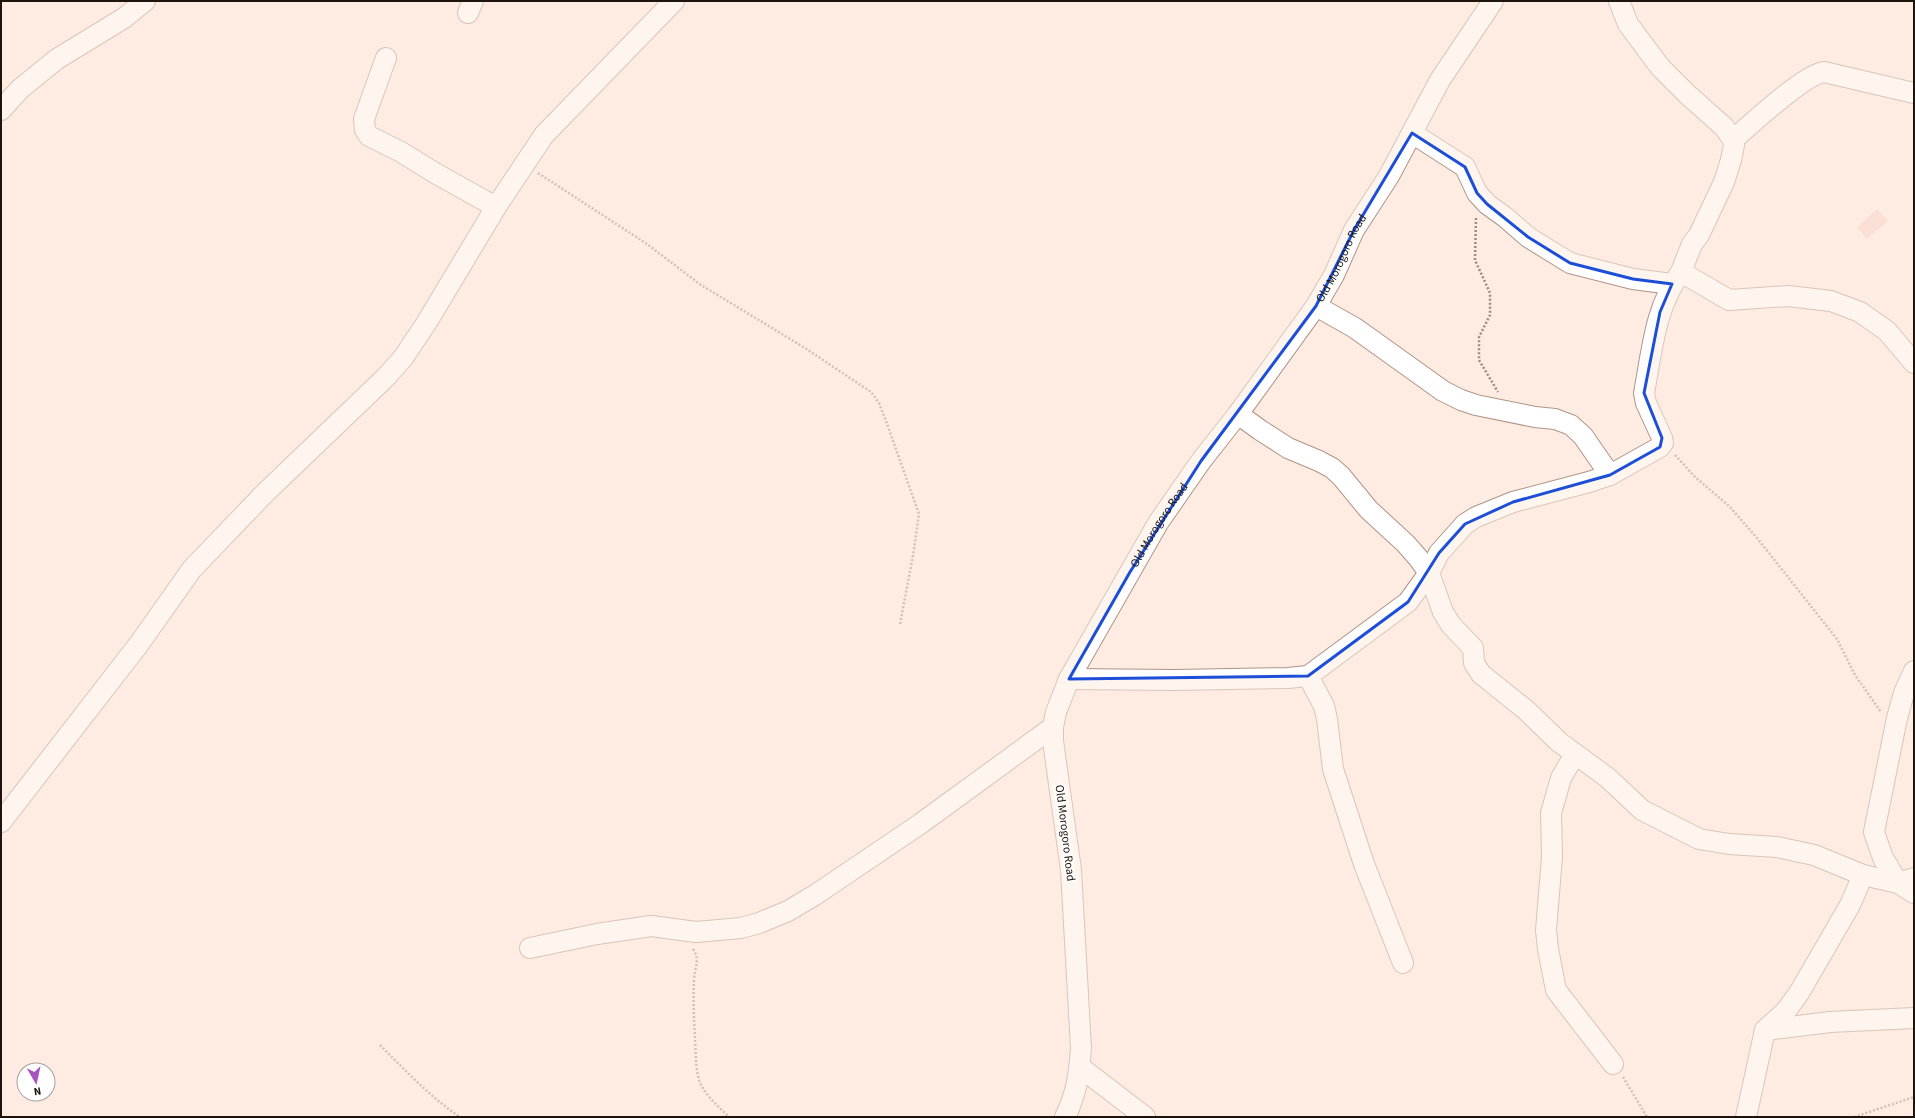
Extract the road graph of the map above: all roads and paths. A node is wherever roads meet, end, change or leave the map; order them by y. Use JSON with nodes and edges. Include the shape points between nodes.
{"nodes":[{"id":1,"x":145,"y":1,"type":"edge"},
{"id":2,"x":674,"y":1,"type":"edge"},
{"id":3,"x":1493,"y":1,"type":"edge"},
{"id":4,"x":1619,"y":1,"type":"edge"},
{"id":5,"x":386,"y":58,"type":"dead end"},
{"id":6,"x":1914,"y":93,"type":"edge"},
{"id":7,"x":1,"y":110,"type":"edge"},
{"id":8,"x":1412,"y":133,"type":"junction"},
{"id":9,"x":1733,"y":140,"type":"junction"},
{"id":10,"x":525,"y":164,"type":"junction"},
{"id":11,"x":1477,"y":193,"type":"junction"},
{"id":12,"x":496,"y":207,"type":"junction"},
{"id":13,"x":1677,"y":278,"type":"junction"},
{"id":14,"x":1316,"y":306,"type":"junction"},
{"id":15,"x":1914,"y":363,"type":"edge"},
{"id":16,"x":1508,"y":411,"type":"junction"},
{"id":17,"x":1238,"y":414,"type":"junction"},
{"id":18,"x":1663,"y":443,"type":"junction"},
{"id":19,"x":1610,"y":475,"type":"junction"},
{"id":20,"x":1429,"y":573,"type":"junction"},
{"id":21,"x":900,"y":624,"type":"dead end"},
{"id":22,"x":1914,"y":671,"type":"edge"},
{"id":23,"x":1308,"y":676,"type":"junction"},
{"id":24,"x":1069,"y":679,"type":"junction"},
{"id":25,"x":1053,"y":727,"type":"junction"},
{"id":26,"x":1894,"y":731,"type":"junction"},
{"id":27,"x":1575,"y":754,"type":"junction"},
{"id":28,"x":1,"y":822,"type":"edge"},
{"id":29,"x":1863,"y":875,"type":"junction"},
{"id":30,"x":1909,"y":885,"type":"edge"},
{"id":31,"x":674,"y":929,"type":"junction"},
{"id":32,"x":530,"y":948,"type":"dead end"},
{"id":33,"x":1402,"y":963,"type":"dead end"},
{"id":34,"x":1914,"y":1018,"type":"edge"},
{"id":35,"x":1765,"y":1030,"type":"junction"},
{"id":36,"x":380,"y":1044,"type":"dead end"},
{"id":37,"x":1613,"y":1064,"type":"joint"},
{"id":38,"x":1080,"y":1068,"type":"junction"},
{"id":39,"x":1914,"y":1097,"type":"edge"},
{"id":40,"x":460,"y":1117,"type":"edge"},
{"id":41,"x":729,"y":1117,"type":"edge"},
{"id":42,"x":1065,"y":1117,"type":"edge"},
{"id":43,"x":1145,"y":1117,"type":"edge"},
{"id":44,"x":1647,"y":1117,"type":"edge"},
{"id":45,"x":1746,"y":1117,"type":"edge"},
{"id":46,"x":1854,"y":1117,"type":"edge"}],
"edges":[{"from":1,"to":7,"type":"street","via":[[124,18],[57,59],[20,89]]},
{"from":2,"to":10,"type":"street","via":[[544,135]]},
{"from":3,"to":8,"type":"street","name":"Old Morogoro Road","via":[[1440,80]]},
{"from":4,"to":9,"type":"street","via":[[1628,24],[1660,66],[1724,127]]},
{"from":5,"to":12,"type":"street","via":[[364,119],[365,130],[369,136]]},
{"from":6,"to":9,"type":"street","via":[[1817,72]]},
{"from":8,"to":11,"type":"street","via":[[1465,167]]},
{"from":8,"to":14,"type":"street","name":"Old Morogoro Road","via":[[1381,189],[1354,230],[1334,275]]},
{"from":9,"to":13,"type":"street","via":[[1731,160],[1724,182]]},
{"from":10,"to":12,"type":"street"},
{"from":10,"to":21,"type":"path","via":[[647,244],[701,285],[805,348],[871,392],[879,403],[919,514]]},
{"from":11,"to":13,"type":"street","via":[[1528,237],[1570,263],[1633,279]]},
{"from":11,"to":16,"type":"path","via":[[1475,260],[1490,293],[1490,315],[1479,337],[1479,360]]},
{"from":12,"to":28,"type":"street","via":[[403,358],[266,492],[192,569],[139,644]]},
{"from":13,"to":15,"type":"street","via":[[1729,300],[1788,296],[1831,301],[1860,312],[1887,331]]},
{"from":13,"to":18,"type":"street","via":[[1660,312],[1644,393]]},
{"from":14,"to":16,"type":"street","via":[[1355,328],[1443,391],[1476,405]]},
{"from":14,"to":17,"type":"street","name":"Old Morogoro Road"},
{"from":16,"to":19,"type":"street","via":[[1555,419],[1571,425],[1583,436]]},
{"from":17,"to":20,"type":"street","via":[[1288,448],[1332,468],[1369,510],[1406,544]]},
{"from":17,"to":24,"type":"street","name":"Old Morogoro Road","via":[[1201,461],[1158,523]]},
{"from":18,"to":19,"type":"street","via":[[1655,451]]},
{"from":18,"to":26,"type":"path","via":[[1753,534],[1837,639],[1855,675]]},
{"from":19,"to":20,"type":"street","via":[[1513,502],[1476,517],[1452,537],[1439,553]]},
{"from":20,"to":23,"type":"street","via":[[1408,602]]},
{"from":20,"to":27,"type":"street","via":[[1450,625],[1473,648],[1476,668]]},
{"from":22,"to":26,"type":"street","via":[[1904,693]]},
{"from":23,"to":24,"type":"street","via":[[1174,680]]},
{"from":23,"to":33,"type":"street","via":[[1324,706],[1333,769],[1364,864]]},
{"from":24,"to":25,"type":"street","name":"Old Morogoro Road"},
{"from":25,"to":31,"type":"street","via":[[908,832],[788,911],[741,928],[696,932]]},
{"from":25,"to":38,"type":"street","name":"Old Morogoro Road","via":[[1071,870]]},
{"from":26,"to":30,"type":"street","via":[[1874,832],[1883,858]]},
{"from":27,"to":29,"type":"street","via":[[1608,778],[1642,810],[1699,839],[1728,844],[1777,847],[1814,855]]},
{"from":27,"to":37,"type":"street","via":[[1561,778],[1551,813],[1552,857],[1546,917],[1548,949],[1556,990]]},
{"from":29,"to":30,"type":"street"},
{"from":29,"to":35,"type":"street","via":[[1850,905],[1799,993],[1785,1012]]},
{"from":31,"to":32,"type":"street","via":[[651,926]]},
{"from":31,"to":41,"type":"path","via":[[697,956],[693,1004],[697,1067],[701,1084],[712,1101]]},
{"from":34,"to":35,"type":"street","via":[[1830,1022]]},
{"from":35,"to":45,"type":"street"},
{"from":36,"to":40,"type":"path","via":[[414,1078]]},
{"from":37,"to":44,"type":"path","via":[[1633,1091]]},
{"from":38,"to":42,"type":"street","name":"Old Morogoro Road","via":[[1074,1098]]},
{"from":38,"to":43,"type":"street"},
{"from":39,"to":46,"type":"path"}]}
